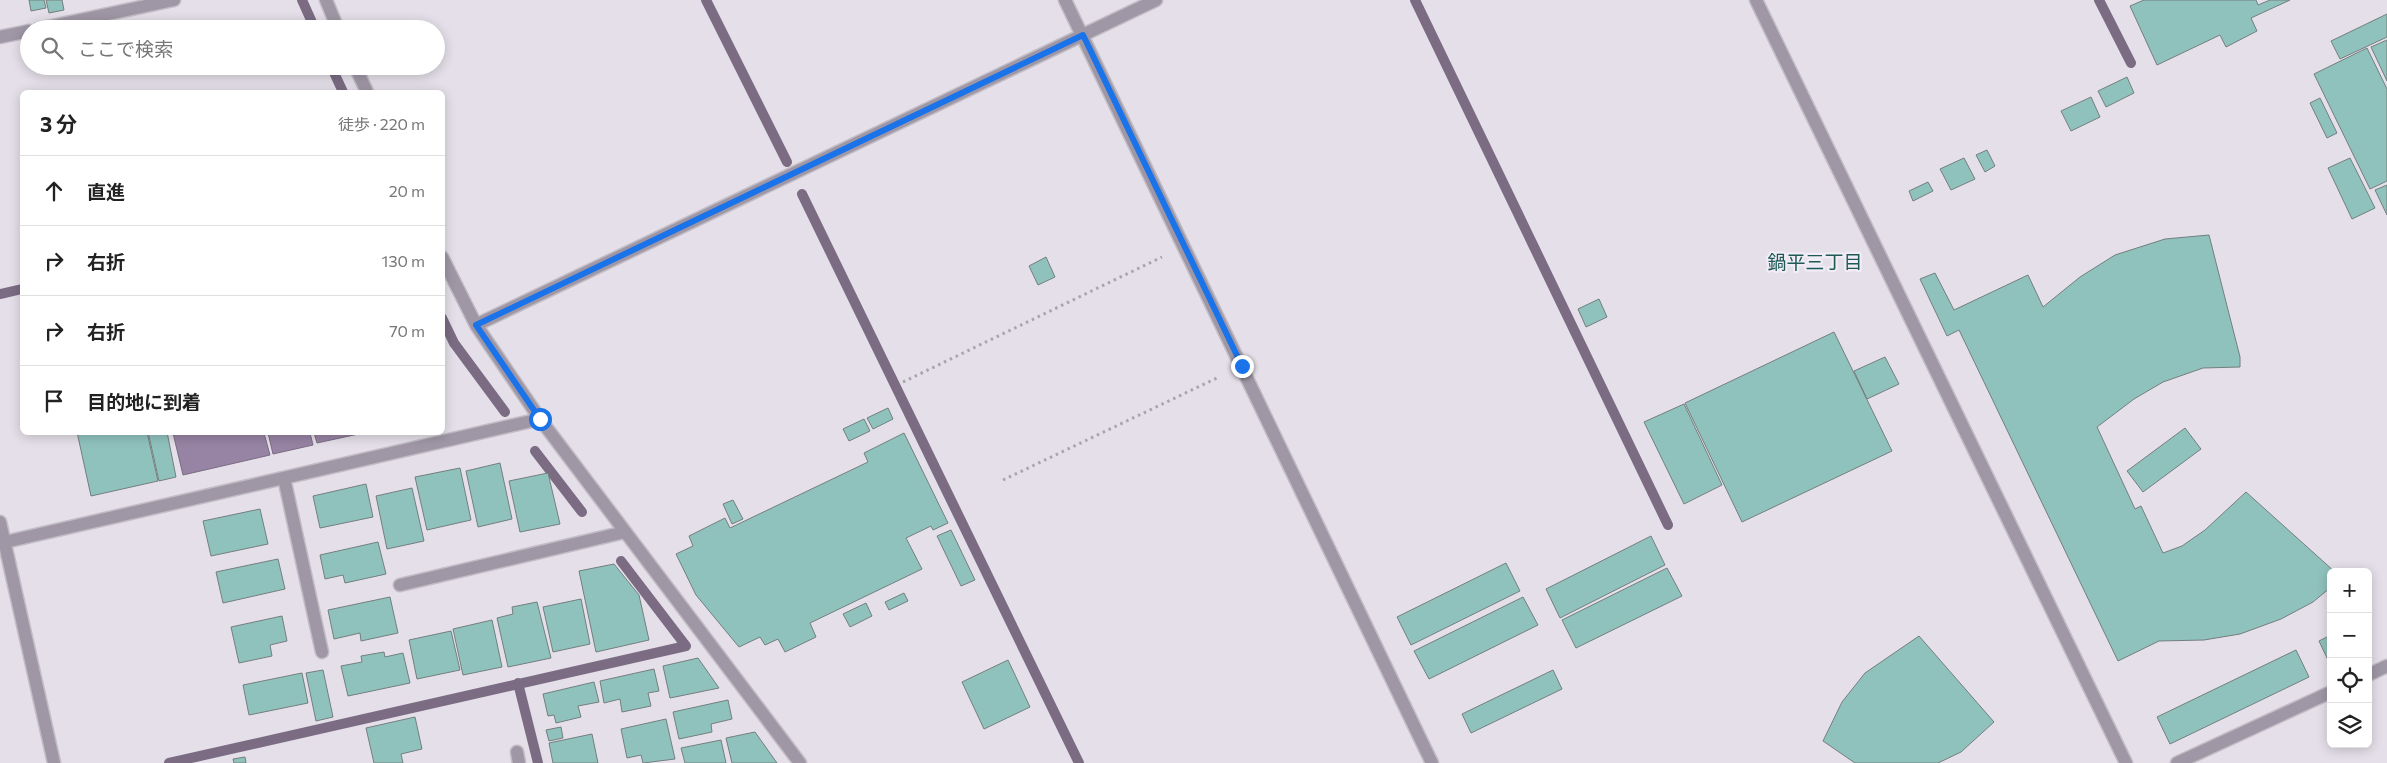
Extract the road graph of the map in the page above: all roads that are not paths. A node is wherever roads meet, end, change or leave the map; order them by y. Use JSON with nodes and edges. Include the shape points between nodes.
{"nodes":[{"id":1,"x":174,"y":0,"type":"edge"},
{"id":2,"x":326,"y":0,"type":"edge"},
{"id":3,"x":1065,"y":0,"type":"edge"},
{"id":4,"x":1156,"y":0,"type":"edge"},
{"id":5,"x":1756,"y":0,"type":"edge"},
{"id":6,"x":80,"y":20,"type":"edge"},
{"id":7,"x":334,"y":20,"type":"edge"},
{"id":8,"x":20,"y":33,"type":"edge"},
{"id":9,"x":1083,"y":35,"type":"junction"},
{"id":10,"x":0,"y":37,"type":"edge"},
{"id":11,"x":359,"y":75,"type":"edge"},
{"id":12,"x":366,"y":90,"type":"edge"},
{"id":13,"x":445,"y":263,"type":"edge"},
{"id":14,"x":476,"y":325,"type":"junction"},
{"id":15,"x":540,"y":419,"type":"junction"},
{"id":16,"x":284,"y":478,"type":"junction"},
{"id":17,"x":0,"y":522,"type":"edge"},
{"id":18,"x":625,"y":532,"type":"junction"},
{"id":19,"x":5,"y":542,"type":"junction"},
{"id":20,"x":400,"y":585,"type":"dead end"},
{"id":21,"x":322,"y":652,"type":"dead end"},
{"id":22,"x":2387,"y":666,"type":"edge"},
{"id":23,"x":2372,"y":673,"type":"edge"},
{"id":24,"x":2327,"y":694,"type":"edge"},
{"id":25,"x":54,"y":763,"type":"edge"},
{"id":26,"x":800,"y":763,"type":"edge"},
{"id":27,"x":1432,"y":763,"type":"edge"},
{"id":28,"x":2126,"y":763,"type":"edge"},
{"id":29,"x":2177,"y":763,"type":"edge"}],
"edges":[{"from":1,"to":6,"type":"street"},
{"from":2,"to":7,"type":"street"},
{"from":3,"to":9,"type":"street"},
{"from":4,"to":9,"type":"street"},
{"from":5,"to":28,"type":"street"},
{"from":8,"to":10,"type":"street"},
{"from":9,"to":14,"type":"street"},
{"from":9,"to":27,"type":"street"},
{"from":11,"to":12,"type":"street"},
{"from":13,"to":14,"type":"street"},
{"from":14,"to":15,"type":"street"},
{"from":15,"to":16,"type":"street"},
{"from":15,"to":18,"type":"street"},
{"from":16,"to":19,"type":"street"},
{"from":16,"to":21,"type":"street"},
{"from":17,"to":19,"type":"street"},
{"from":18,"to":20,"type":"street"},
{"from":18,"to":26,"type":"street"},
{"from":19,"to":25,"type":"street"},
{"from":22,"to":23,"type":"street"},
{"from":24,"to":29,"type":"street"}]}
